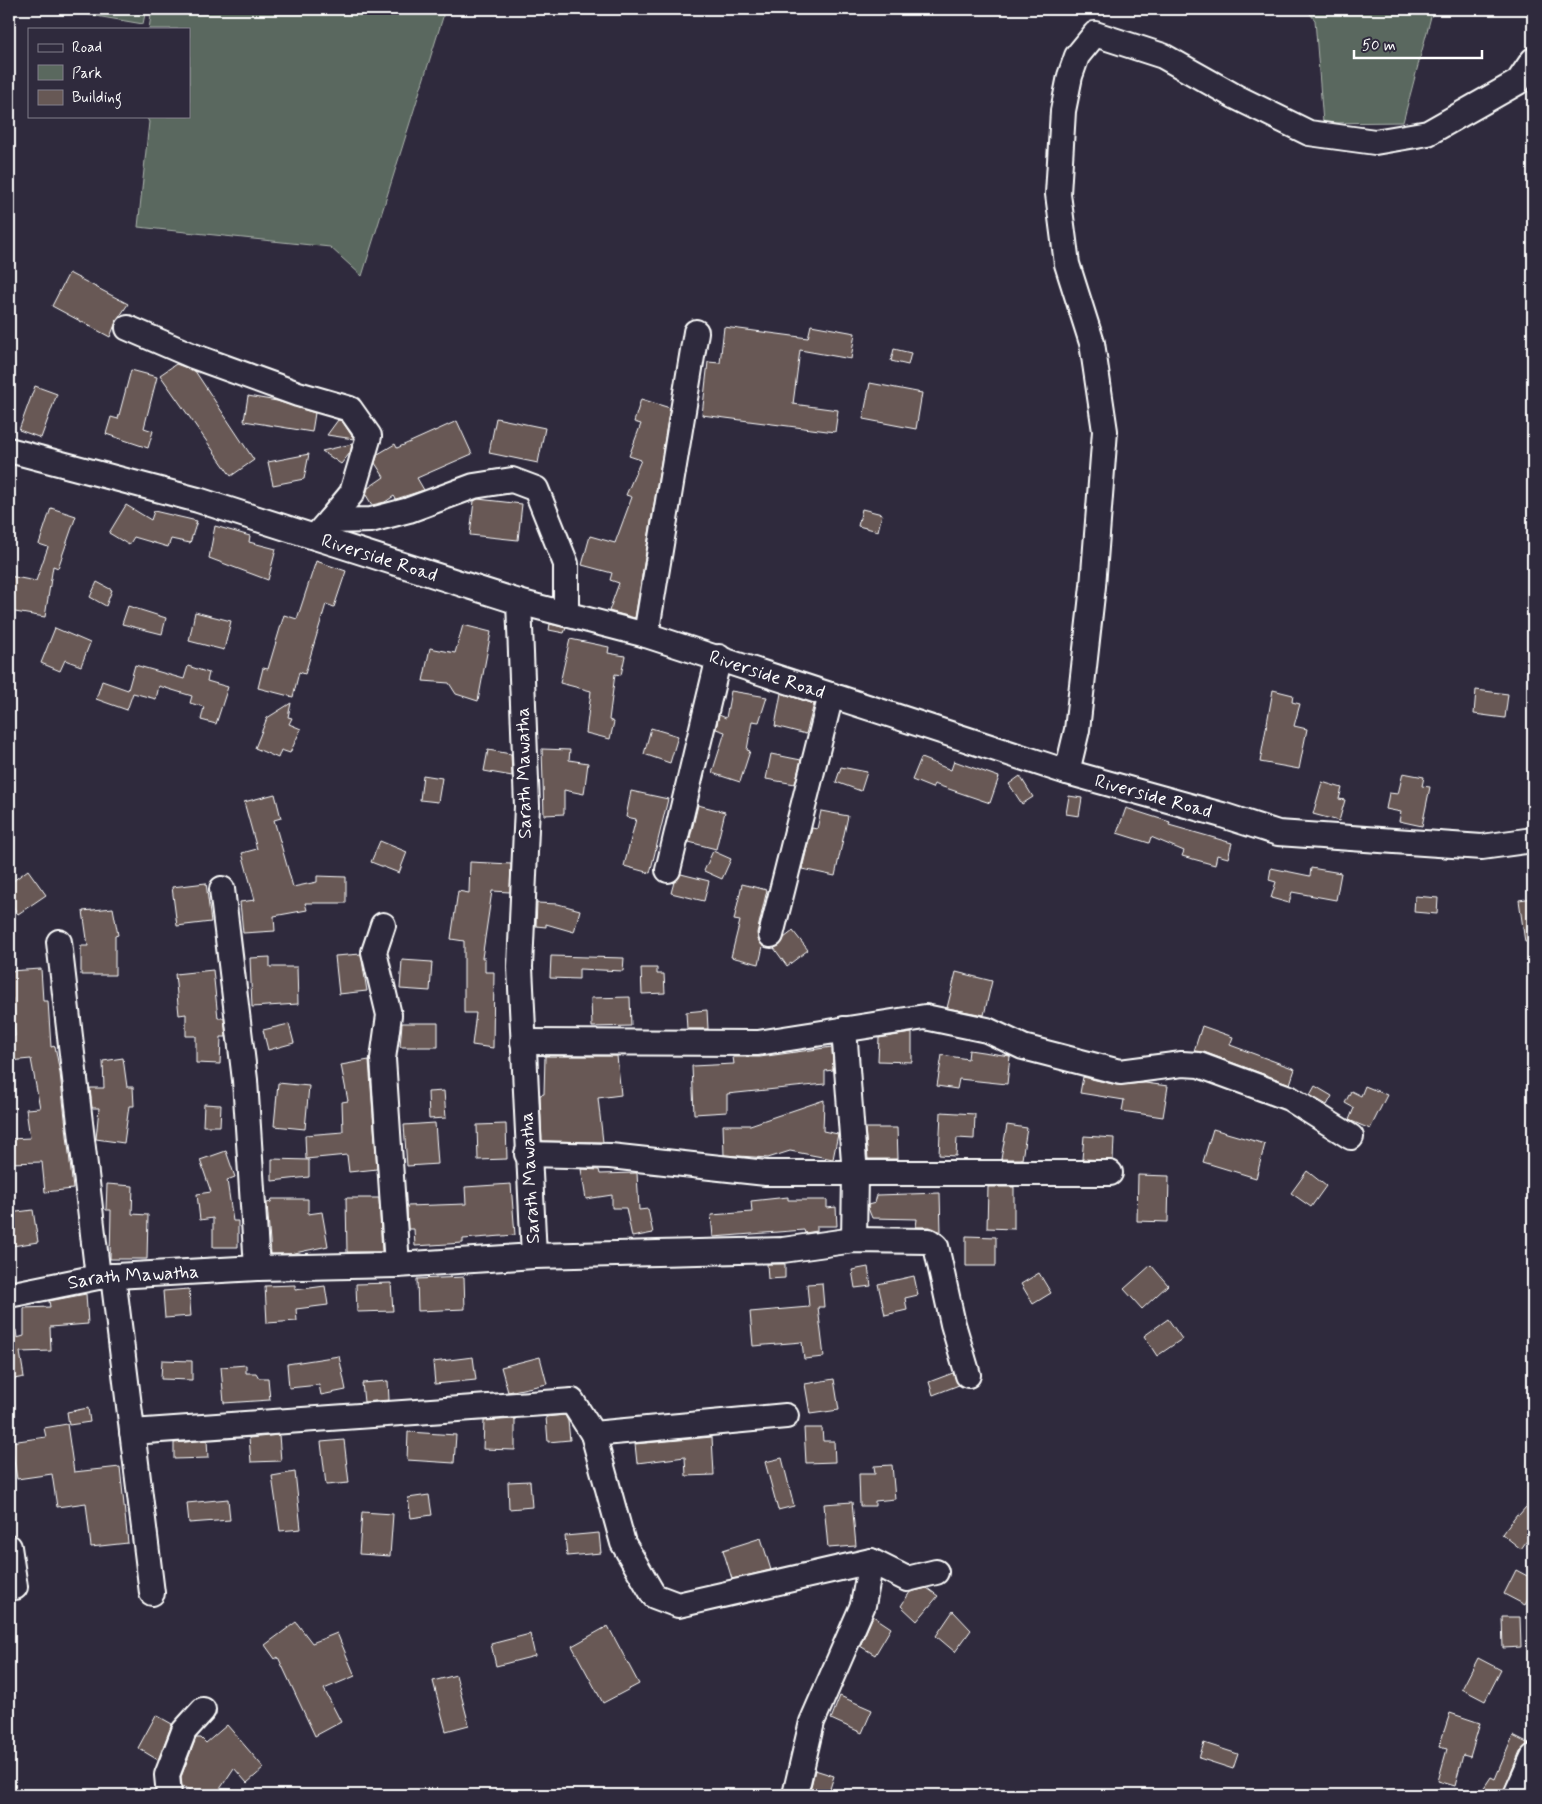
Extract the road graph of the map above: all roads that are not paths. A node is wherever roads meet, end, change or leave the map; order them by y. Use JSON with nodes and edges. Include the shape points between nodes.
{"nodes":[{"id":1,"x":1533,"y":60,"type":"edge"},
{"id":2,"x":128,"y":328,"type":"dead end"},
{"id":3,"x":696,"y":332,"type":"dead end"},
{"id":4,"x":9,"y":450,"type":"edge"},
{"id":5,"x":322,"y":529,"type":"junction"},
{"id":6,"x":519,"y":602,"type":"junction"},
{"id":7,"x":566,"y":613,"type":"junction"},
{"id":8,"x":646,"y":635,"type":"junction"},
{"id":9,"x":719,"y":657,"type":"junction"},
{"id":10,"x":831,"y":695,"type":"junction"},
{"id":11,"x":1067,"y":772,"type":"junction"},
{"id":12,"x":1533,"y":840,"type":"edge"},
{"id":13,"x":668,"y":870,"type":"dead end"},
{"id":14,"x":222,"y":889,"type":"dead end"},
{"id":15,"x":383,"y":925,"type":"dead end"},
{"id":16,"x":771,"y":935,"type":"dead end"},
{"id":17,"x":59,"y":942,"type":"dead end"},
{"id":18,"x":844,"y":1029,"type":"junction"},
{"id":19,"x":523,"y":1042,"type":"junction"},
{"id":20,"x":1351,"y":1137,"type":"dead end"},
{"id":21,"x":527,"y":1154,"type":"junction"},
{"id":22,"x":1110,"y":1173,"type":"dead end"},
{"id":23,"x":855,"y":1175,"type":"junction"},
{"id":24,"x":854,"y":1240,"type":"junction"},
{"id":25,"x":534,"y":1256,"type":"junction"},
{"id":26,"x":397,"y":1265,"type":"junction"},
{"id":27,"x":257,"y":1268,"type":"junction"},
{"id":28,"x":106,"y":1276,"type":"junction"},
{"id":29,"x":9,"y":1295,"type":"edge"},
{"id":30,"x":968,"y":1375,"type":"dead end"},
{"id":31,"x":786,"y":1416,"type":"dead end"},
{"id":32,"x":132,"y":1432,"type":"junction"},
{"id":33,"x":593,"y":1434,"type":"junction"},
{"id":34,"x":9,"y":1547,"type":"edge"},
{"id":35,"x":872,"y":1561,"type":"junction"},
{"id":36,"x":936,"y":1572,"type":"dead end"},
{"id":37,"x":9,"y":1588,"type":"edge"},
{"id":38,"x":152,"y":1593,"type":"dead end"},
{"id":39,"x":203,"y":1710,"type":"dead end"},
{"id":40,"x":1533,"y":1757,"type":"edge"},
{"id":41,"x":1521,"y":1793,"type":"edge"},
{"id":42,"x":169,"y":1795,"type":"edge"},
{"id":43,"x":795,"y":1795,"type":"edge"}],
"edges":[{"from":1,"to":11,"type":"street","via":[[1518,82],[1428,133],[1374,142],[1309,133],[1163,56],[1095,34],[1077,56],[1063,111],[1058,194],[1067,264],[1092,343],[1105,431],[1093,586],[1077,730]]},
{"from":2,"to":5,"type":"street","via":[[193,356],[350,409],[369,436],[352,493]]},
{"from":3,"to":8,"type":"street"},
{"from":4,"to":5,"type":"street","name":"Riverside Road"},
{"from":5,"to":6,"type":"street","name":"Riverside Road"},
{"from":5,"to":7,"type":"street","via":[[409,510],[474,486],[512,480],[536,489],[566,564]]},
{"from":6,"to":7,"type":"street","name":"Riverside Road"},
{"from":6,"to":19,"type":"street","name":"Sarath Mawatha","via":[[527,806],[520,966]]},
{"from":7,"to":8,"type":"street","name":"Riverside Road"},
{"from":8,"to":9,"type":"street","name":"Riverside Road"},
{"from":9,"to":10,"type":"street","name":"Riverside Road"},
{"from":9,"to":13,"type":"street"},
{"from":10,"to":11,"type":"street","name":"Riverside Road"},
{"from":10,"to":16,"type":"street"},
{"from":11,"to":12,"type":"street","name":"Riverside Road","via":[[1278,834],[1482,847]]},
{"from":14,"to":27,"type":"street","via":[[245,1080]]},
{"from":15,"to":26,"type":"street","via":[[374,952],[389,1015],[383,1059]]},
{"from":17,"to":28,"type":"street"},
{"from":18,"to":19,"type":"street","via":[[758,1043]]},
{"from":18,"to":20,"type":"street","via":[[925,1017],[987,1030],[1023,1047],[1120,1072],[1199,1065],[1289,1098]]},
{"from":18,"to":23,"type":"street"},
{"from":19,"to":21,"type":"street","name":"Sarath Mawatha"},
{"from":21,"to":23,"type":"street","via":[[610,1156],[766,1173]]},
{"from":21,"to":25,"type":"street","name":"Sarath Mawatha"},
{"from":22,"to":23,"type":"street"},
{"from":23,"to":24,"type":"street"},
{"from":24,"to":25,"type":"street","via":[[783,1250]]},
{"from":24,"to":30,"type":"street","via":[[929,1242],[936,1246]]},
{"from":25,"to":26,"type":"street","name":"Sarath Mawatha"},
{"from":26,"to":27,"type":"street","name":"Sarath Mawatha"},
{"from":27,"to":28,"type":"street","name":"Sarath Mawatha"},
{"from":28,"to":29,"type":"street","name":"Sarath Mawatha"},
{"from":28,"to":32,"type":"street"},
{"from":31,"to":33,"type":"street"},
{"from":32,"to":33,"type":"street","via":[[572,1401]]},
{"from":32,"to":38,"type":"street"},
{"from":33,"to":35,"type":"street","via":[[623,1542],[654,1596],[678,1605]]},
{"from":34,"to":37,"type":"street","via":[[15,1587]]},
{"from":35,"to":36,"type":"street","via":[[907,1579]]},
{"from":35,"to":43,"type":"street","via":[[864,1605],[812,1722]]},
{"from":39,"to":42,"type":"street","via":[[184,1731],[167,1776]]},
{"from":40,"to":41,"type":"street"}]}
